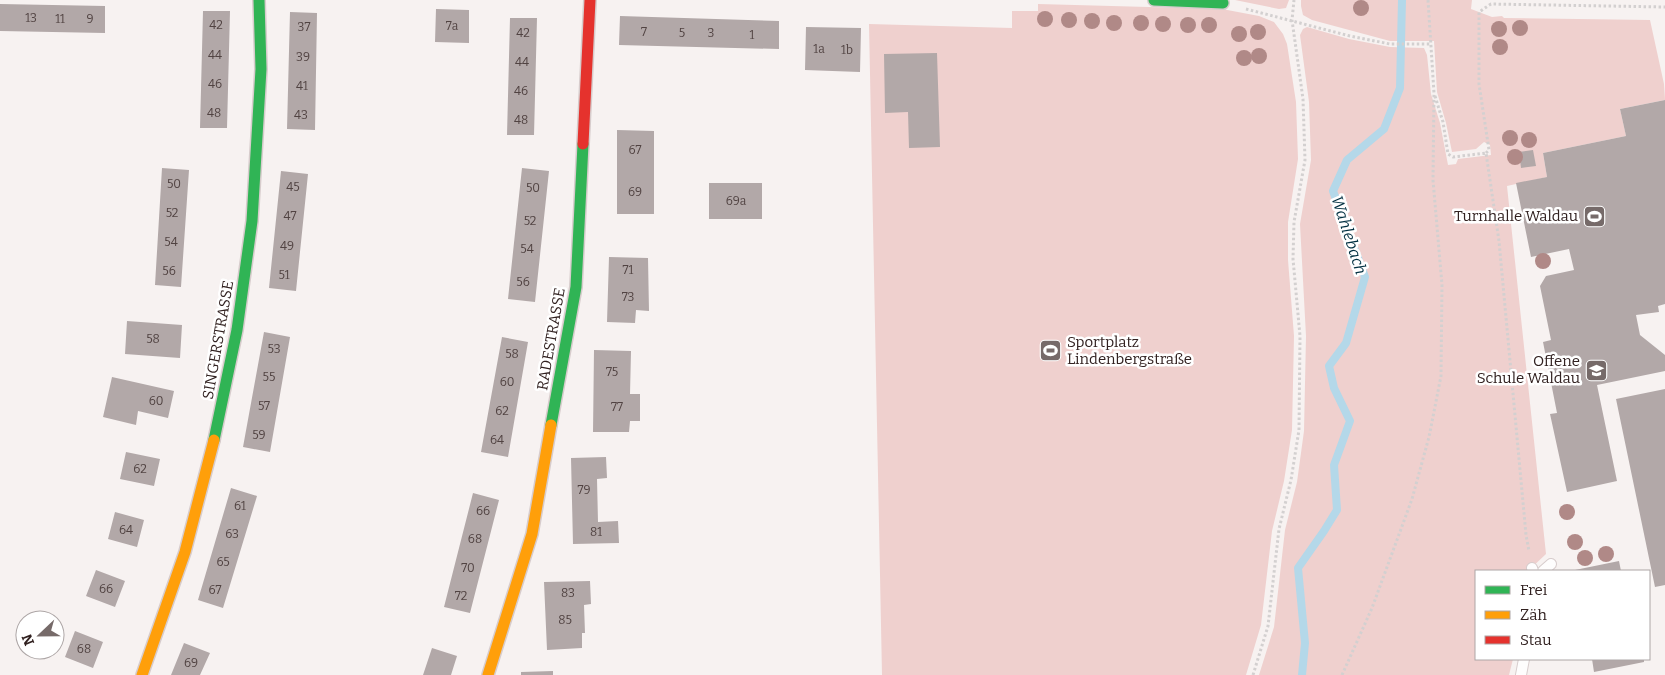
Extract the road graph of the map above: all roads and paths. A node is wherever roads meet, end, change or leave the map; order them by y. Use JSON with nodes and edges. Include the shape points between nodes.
{"nodes":[{"id":1,"x":259,"y":0,"type":"edge"},
{"id":2,"x":590,"y":0,"type":"edge"},
{"id":3,"x":1154,"y":0,"type":"edge"},
{"id":4,"x":1294,"y":0,"type":"edge"},
{"id":5,"x":1428,"y":0,"type":"edge"},
{"id":6,"x":1223,"y":3,"type":"joint"},
{"id":7,"x":1665,"y":8,"type":"edge"},
{"id":8,"x":1292,"y":20,"type":"junction"},
{"id":9,"x":1431,"y":44,"type":"junction"},
{"id":10,"x":1434,"y":93,"type":"junction"},
{"id":11,"x":1486,"y":152,"type":"junction"},
{"id":12,"x":1532,"y":570,"type":"edge"},
{"id":13,"x":1524,"y":660,"type":"edge"},
{"id":14,"x":142,"y":675,"type":"edge"},
{"id":15,"x":488,"y":675,"type":"edge"},
{"id":16,"x":1253,"y":675,"type":"edge"},
{"id":17,"x":1342,"y":675,"type":"edge"},
{"id":18,"x":1521,"y":675,"type":"edge"}],
"edges":[{"from":1,"to":14,"type":"street","name":"SINGERSTRASSE","via":[[261,69],[252,221],[237,330],[214,442],[185,552]]},
{"from":2,"to":15,"type":"street","name":"RADESTRASSE","via":[[576,287],[532,534]]},
{"from":3,"to":6,"type":"street"},
{"from":4,"to":8,"type":"path"},
{"from":5,"to":9,"type":"path"},
{"from":6,"to":8,"type":"path"},
{"from":7,"to":11,"type":"path","via":[[1491,4],[1480,12],[1479,84]]},
{"from":8,"to":9,"type":"path","via":[[1390,44]]},
{"from":8,"to":16,"type":"path","via":[[1303,99],[1305,160],[1294,222],[1293,259],[1300,336],[1298,430],[1291,480],[1278,529],[1268,626]]},
{"from":9,"to":10,"type":"path"},
{"from":10,"to":11,"type":"path","via":[[1444,122],[1448,154],[1453,157]]},
{"from":10,"to":17,"type":"path","via":[[1433,180],[1442,285],[1441,376],[1412,499],[1372,608]]},
{"from":11,"to":12,"type":"path","via":[[1499,241],[1526,536]]},
{"from":13,"to":18,"type":"lane"}]}
